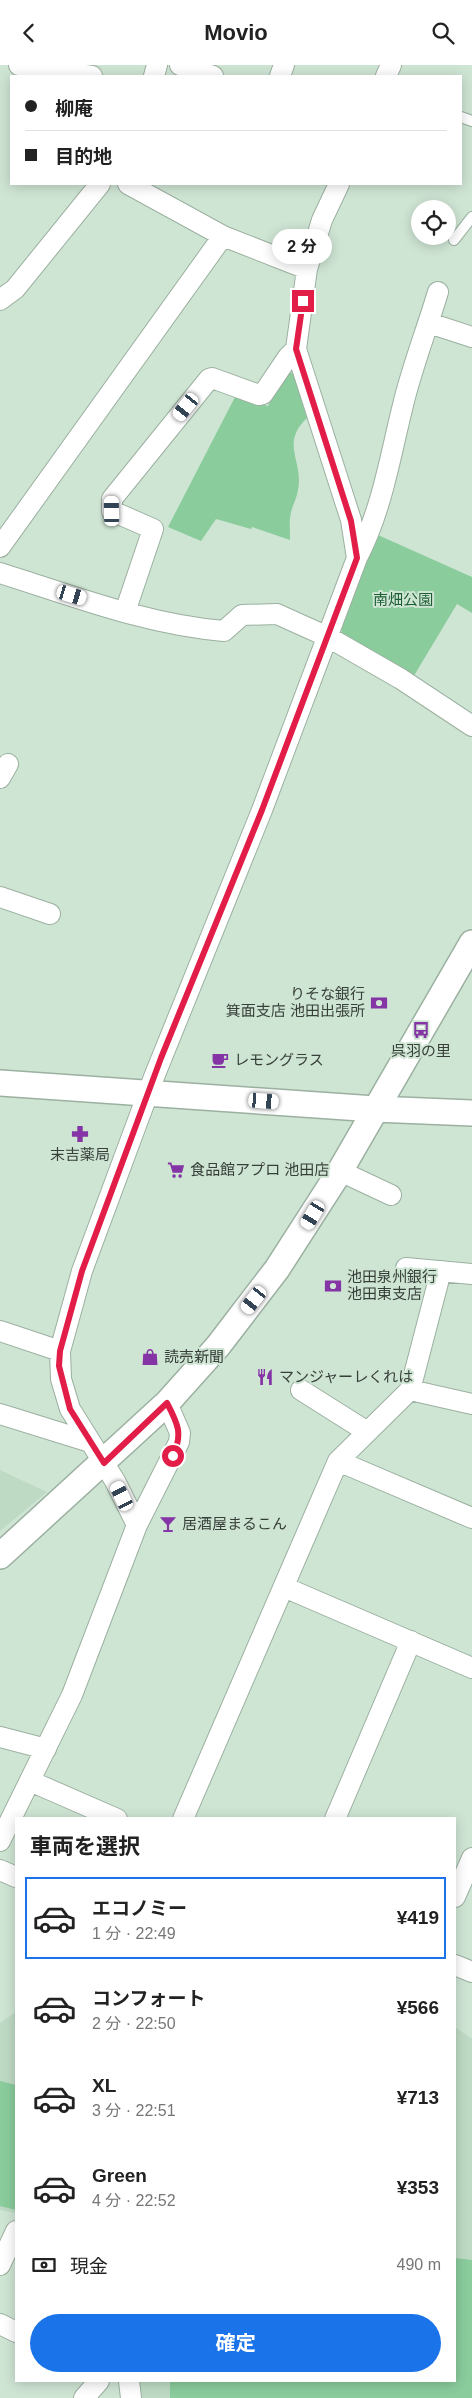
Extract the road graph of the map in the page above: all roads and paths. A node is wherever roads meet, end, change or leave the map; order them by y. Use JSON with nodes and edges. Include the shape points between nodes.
{"nodes":[{"id":1,"x":19,"y":65,"type":"edge"},
{"id":2,"x":180,"y":65,"type":"edge"},
{"id":3,"x":85,"y":75,"type":"edge"},
{"id":4,"x":209,"y":75,"type":"edge"},
{"id":5,"x":99,"y":185,"type":"edge"},
{"id":6,"x":130,"y":185,"type":"edge"},
{"id":7,"x":339,"y":185,"type":"edge"},
{"id":8,"x":472,"y":217,"type":"edge"},
{"id":9,"x":223,"y":237,"type":"junction"},
{"id":10,"x":456,"y":238,"type":"edge"},
{"id":11,"x":307,"y":269,"type":"junction"},
{"id":12,"x":438,"y":291,"type":"dead end"},
{"id":13,"x":0,"y":300,"type":"edge"},
{"id":14,"x":429,"y":323,"type":"junction"},
{"id":15,"x":472,"y":337,"type":"edge"},
{"id":16,"x":296,"y":349,"type":"junction"},
{"id":17,"x":0,"y":547,"type":"edge"},
{"id":18,"x":357,"y":558,"type":"junction"},
{"id":19,"x":0,"y":573,"type":"edge"},
{"id":20,"x":126,"y":612,"type":"junction"},
{"id":21,"x":328,"y":637,"type":"junction"},
{"id":22,"x":472,"y":726,"type":"edge"},
{"id":23,"x":0,"y":897,"type":"edge"},
{"id":24,"x":50,"y":914,"type":"dead end"},
{"id":25,"x":472,"y":943,"type":"edge"},
{"id":26,"x":0,"y":1083,"type":"edge"},
{"id":27,"x":148,"y":1094,"type":"junction"},
{"id":28,"x":375,"y":1109,"type":"junction"},
{"id":29,"x":472,"y":1113,"type":"edge"},
{"id":30,"x":340,"y":1171,"type":"junction"},
{"id":31,"x":391,"y":1195,"type":"dead end"},
{"id":32,"x":406,"y":1268,"type":"dead end"},
{"id":33,"x":440,"y":1271,"type":"junction"},
{"id":34,"x":472,"y":1274,"type":"edge"},
{"id":35,"x":0,"y":1331,"type":"edge"},
{"id":36,"x":60,"y":1351,"type":"junction"},
{"id":37,"x":301,"y":1390,"type":"dead end"},
{"id":38,"x":410,"y":1390,"type":"junction"},
{"id":39,"x":167,"y":1403,"type":"junction"},
{"id":40,"x":472,"y":1404,"type":"edge"},
{"id":41,"x":0,"y":1414,"type":"edge"},
{"id":42,"x":366,"y":1431,"type":"junction"},
{"id":43,"x":90,"y":1442,"type":"junction"},
{"id":44,"x":338,"y":1461,"type":"junction"},
{"id":45,"x":104,"y":1463,"type":"junction"},
{"id":46,"x":472,"y":1518,"type":"edge"},
{"id":47,"x":136,"y":1525,"type":"junction"},
{"id":48,"x":0,"y":1556,"type":"edge"},
{"id":49,"x":284,"y":1587,"type":"junction"},
{"id":50,"x":411,"y":1641,"type":"junction"},
{"id":51,"x":472,"y":1668,"type":"edge"},
{"id":52,"x":0,"y":1737,"type":"edge"},
{"id":53,"x":46,"y":1749,"type":"junction"},
{"id":54,"x":30,"y":1781,"type":"junction"},
{"id":55,"x":113,"y":1817,"type":"edge"},
{"id":56,"x":185,"y":1817,"type":"edge"},
{"id":57,"x":336,"y":1817,"type":"edge"},
{"id":58,"x":0,"y":1841,"type":"edge"},
{"id":59,"x":472,"y":1858,"type":"edge"},
{"id":60,"x":0,"y":1870,"type":"edge"},
{"id":61,"x":15,"y":1877,"type":"edge"},
{"id":62,"x":456,"y":1895,"type":"edge"},
{"id":63,"x":456,"y":1965,"type":"edge"},
{"id":64,"x":472,"y":1972,"type":"edge"},
{"id":65,"x":15,"y":2233,"type":"edge"},
{"id":66,"x":0,"y":2265,"type":"edge"},
{"id":67,"x":0,"y":2324,"type":"edge"},
{"id":68,"x":15,"y":2332,"type":"edge"},
{"id":69,"x":98,"y":2382,"type":"edge"},
{"id":70,"x":129,"y":2382,"type":"edge"},
{"id":71,"x":84,"y":2398,"type":"edge"},
{"id":72,"x":131,"y":2398,"type":"edge"}],
"edges":[{"from":1,"to":3,"type":"street"},
{"from":2,"to":4,"type":"street"},
{"from":5,"to":13,"type":"street","via":[[15,289]]},
{"from":6,"to":9,"type":"street"},
{"from":7,"to":11,"type":"street","via":[[322,220]]},
{"from":8,"to":10,"type":"lane"},
{"from":9,"to":11,"type":"street"},
{"from":9,"to":17,"type":"street"},
{"from":11,"to":16,"type":"street"},
{"from":12,"to":14,"type":"street"},
{"from":14,"to":15,"type":"street"},
{"from":14,"to":18,"type":"street","via":[[403,402],[370,532]]},
{"from":16,"to":18,"type":"street","via":[[351,521]]},
{"from":16,"to":20,"type":"street","via":[[264,394],[209,379],[112,499],[112,511],[153,529]]},
{"from":18,"to":21,"type":"street"},
{"from":19,"to":20,"type":"street"},
{"from":20,"to":21,"type":"street","via":[[191,628],[224,631],[242,615],[278,614]]},
{"from":21,"to":22,"type":"street","via":[[401,679]]},
{"from":21,"to":27,"type":"street"},
{"from":23,"to":24,"type":"street"},
{"from":25,"to":28,"type":"street"},
{"from":26,"to":27,"type":"street"},
{"from":27,"to":28,"type":"street"},
{"from":27,"to":36,"type":"street","via":[[82,1271]]},
{"from":28,"to":29,"type":"street"},
{"from":28,"to":30,"type":"street"},
{"from":30,"to":31,"type":"street"},
{"from":30,"to":39,"type":"street","via":[[277,1269],[218,1346]]},
{"from":32,"to":33,"type":"street"},
{"from":33,"to":34,"type":"street"},
{"from":33,"to":38,"type":"street"},
{"from":35,"to":36,"type":"street"},
{"from":36,"to":43,"type":"street","via":[[61,1379],[70,1409]]},
{"from":37,"to":42,"type":"street"},
{"from":38,"to":40,"type":"street"},
{"from":38,"to":42,"type":"street"},
{"from":39,"to":45,"type":"street"},
{"from":39,"to":47,"type":"street","via":[[180,1433],[179,1442]]},
{"from":41,"to":43,"type":"street"},
{"from":42,"to":44,"type":"street"},
{"from":43,"to":45,"type":"street"},
{"from":44,"to":46,"type":"street"},
{"from":44,"to":49,"type":"street"},
{"from":45,"to":47,"type":"street"},
{"from":45,"to":48,"type":"street"},
{"from":47,"to":53,"type":"street","via":[[72,1695]]},
{"from":49,"to":50,"type":"street"},
{"from":49,"to":56,"type":"street"},
{"from":50,"to":51,"type":"street"},
{"from":50,"to":57,"type":"street"},
{"from":52,"to":53,"type":"street"},
{"from":53,"to":54,"type":"street"},
{"from":54,"to":55,"type":"street"},
{"from":54,"to":58,"type":"street"},
{"from":59,"to":62,"type":"street"},
{"from":60,"to":61,"type":"street"},
{"from":63,"to":64,"type":"street"},
{"from":65,"to":66,"type":"street"},
{"from":67,"to":68,"type":"street"},
{"from":69,"to":71,"type":"street"},
{"from":70,"to":72,"type":"street"}]}
